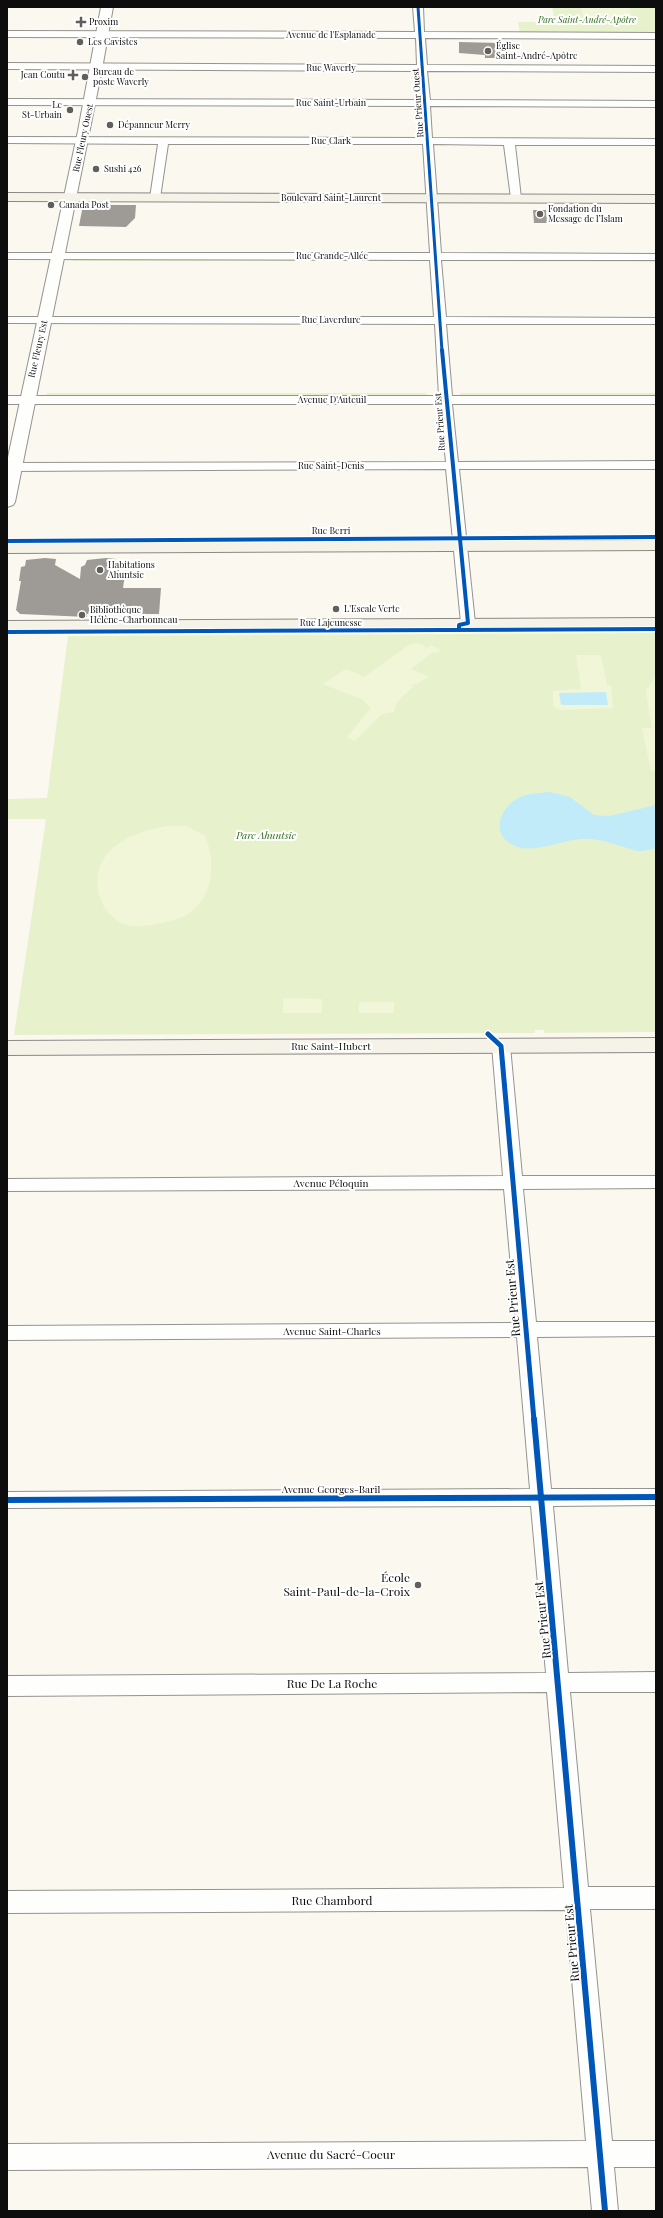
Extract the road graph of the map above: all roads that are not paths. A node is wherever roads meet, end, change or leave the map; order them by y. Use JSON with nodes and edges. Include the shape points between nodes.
{"nodes":[{"id":1,"x":107,"y":7,"type":"edge"},
{"id":2,"x":418,"y":7,"type":"edge"},
{"id":3,"x":7,"y":34,"type":"edge"},
{"id":4,"x":103,"y":35,"type":"junction"},
{"id":5,"x":420,"y":35,"type":"junction"},
{"id":6,"x":656,"y":36,"type":"edge"},
{"id":7,"x":7,"y":66,"type":"edge"},
{"id":8,"x":97,"y":67,"type":"junction"},
{"id":9,"x":423,"y":68,"type":"junction"},
{"id":10,"x":656,"y":69,"type":"edge"},
{"id":11,"x":7,"y":102,"type":"edge"},
{"id":12,"x":91,"y":102,"type":"junction"},
{"id":13,"x":426,"y":104,"type":"junction"},
{"id":14,"x":656,"y":104,"type":"edge"},
{"id":15,"x":7,"y":140,"type":"edge"},
{"id":16,"x":82,"y":140,"type":"junction"},
{"id":17,"x":164,"y":141,"type":"junction"},
{"id":18,"x":429,"y":141,"type":"junction"},
{"id":19,"x":509,"y":141,"type":"junction"},
{"id":20,"x":656,"y":142,"type":"edge"},
{"id":21,"x":7,"y":197,"type":"edge"},
{"id":22,"x":70,"y":197,"type":"junction"},
{"id":23,"x":155,"y":198,"type":"junction"},
{"id":24,"x":432,"y":198,"type":"junction"},
{"id":25,"x":516,"y":198,"type":"junction"},
{"id":26,"x":656,"y":199,"type":"edge"},
{"id":27,"x":7,"y":256,"type":"edge"},
{"id":28,"x":656,"y":257,"type":"edge"},
{"id":29,"x":58,"y":259,"type":"junction"},
{"id":30,"x":437,"y":260,"type":"junction"},
{"id":31,"x":7,"y":262,"type":"edge"},
{"id":32,"x":656,"y":263,"type":"edge"},
{"id":33,"x":7,"y":320,"type":"edge"},
{"id":34,"x":45,"y":320,"type":"junction"},
{"id":35,"x":441,"y":321,"type":"junction"},
{"id":36,"x":656,"y":321,"type":"edge"},
{"id":37,"x":7,"y":391,"type":"edge"},
{"id":38,"x":656,"y":391,"type":"edge"},
{"id":39,"x":27,"y":395,"type":"junction"},
{"id":40,"x":446,"y":395,"type":"junction"},
{"id":41,"x":7,"y":400,"type":"edge"},
{"id":42,"x":656,"y":400,"type":"edge"},
{"id":43,"x":452,"y":465,"type":"junction"},
{"id":44,"x":656,"y":465,"type":"edge"},
{"id":45,"x":10,"y":467,"type":"edge"},
{"id":46,"x":7,"y":502,"type":"edge"},
{"id":47,"x":656,"y":545,"type":"edge"},
{"id":48,"x":460,"y":546,"type":"junction"},
{"id":49,"x":7,"y":548,"type":"edge"},
{"id":50,"x":468,"y":623,"type":"junction"},
{"id":51,"x":656,"y":623,"type":"edge"},
{"id":52,"x":7,"y":626,"type":"edge"},
{"id":53,"x":656,"y":1045,"type":"edge"},
{"id":54,"x":501,"y":1046,"type":"junction"},
{"id":55,"x":7,"y":1048,"type":"edge"},
{"id":56,"x":513,"y":1182,"type":"junction"},
{"id":57,"x":656,"y":1182,"type":"edge"},
{"id":58,"x":7,"y":1185,"type":"edge"},
{"id":59,"x":656,"y":1329,"type":"edge"},
{"id":60,"x":526,"y":1330,"type":"junction"},
{"id":61,"x":7,"y":1332,"type":"edge"},
{"id":62,"x":542,"y":1497,"type":"junction"},
{"id":63,"x":656,"y":1497,"type":"edge"},
{"id":64,"x":7,"y":1500,"type":"edge"},
{"id":65,"x":656,"y":1682,"type":"edge"},
{"id":66,"x":558,"y":1683,"type":"junction"},
{"id":67,"x":7,"y":1686,"type":"edge"},
{"id":68,"x":656,"y":1898,"type":"edge"},
{"id":69,"x":578,"y":1899,"type":"junction"},
{"id":70,"x":7,"y":1902,"type":"edge"},
{"id":71,"x":601,"y":2154,"type":"junction"},
{"id":72,"x":656,"y":2154,"type":"edge"},
{"id":73,"x":7,"y":2157,"type":"edge"},
{"id":74,"x":605,"y":2211,"type":"edge"}],
"edges":[{"from":1,"to":4,"type":"street","name":"Rue Fleury Ouest"},
{"from":2,"to":5,"type":"street","name":"Rue Prieur Ouest"},
{"from":3,"to":4,"type":"street","name":"Avenue de l'Esplanade"},
{"from":4,"to":5,"type":"street","name":"Avenue de l'Esplanade"},
{"from":4,"to":8,"type":"street","name":"Rue Fleury Ouest"},
{"from":5,"to":6,"type":"street","name":"Avenue de l'Esplanade"},
{"from":5,"to":9,"type":"street","name":"Rue Prieur Ouest"},
{"from":7,"to":8,"type":"street","name":"Rue Waverly"},
{"from":8,"to":9,"type":"street","name":"Rue Waverly"},
{"from":8,"to":12,"type":"street","name":"Rue Fleury Ouest"},
{"from":9,"to":10,"type":"street","name":"Rue Waverly"},
{"from":9,"to":13,"type":"street","name":"Rue Prieur Ouest"},
{"from":11,"to":12,"type":"street","name":"Rue Saint-Urbain"},
{"from":12,"to":13,"type":"street","name":"Rue Saint-Urbain"},
{"from":12,"to":16,"type":"street","name":"Rue Fleury Ouest"},
{"from":13,"to":14,"type":"street","name":"Rue Saint-Urbain"},
{"from":13,"to":18,"type":"street","name":"Rue Prieur Ouest"},
{"from":15,"to":16,"type":"street","name":"Rue Clark"},
{"from":16,"to":17,"type":"street","name":"Rue Clark"},
{"from":16,"to":22,"type":"street","name":"Rue Fleury Ouest"},
{"from":17,"to":18,"type":"street","name":"Rue Clark"},
{"from":17,"to":23,"type":"street"},
{"from":18,"to":19,"type":"street","name":"Rue Clark"},
{"from":18,"to":24,"type":"street","name":"Rue Prieur Ouest"},
{"from":19,"to":20,"type":"street","name":"Rue Clark"},
{"from":19,"to":25,"type":"street"},
{"from":21,"to":22,"type":"main road","name":"Boulevard Saint-Laurent"},
{"from":22,"to":23,"type":"main road","name":"Boulevard Saint-Laurent"},
{"from":22,"to":29,"type":"street","name":"Rue Fleury Est"},
{"from":23,"to":24,"type":"main road","name":"Boulevard Saint-Laurent"},
{"from":24,"to":25,"type":"main road","name":"Boulevard Saint-Laurent"},
{"from":24,"to":30,"type":"street","name":"Rue Prieur Est"},
{"from":25,"to":26,"type":"main road","name":"Boulevard Saint-Laurent"},
{"from":27,"to":29,"type":"street","name":"Rue Grande-Allée"},
{"from":28,"to":30,"type":"street","name":"Rue Grande-Allée"},
{"from":29,"to":30,"type":"street","name":"Rue Grande-Allée"},
{"from":29,"to":31,"type":"street","name":"Rue Grande-Allée"},
{"from":29,"to":34,"type":"street","name":"Rue Fleury Est"},
{"from":30,"to":32,"type":"street","name":"Rue Grande-Allée"},
{"from":30,"to":35,"type":"street","name":"Rue Prieur Est"},
{"from":33,"to":34,"type":"street","name":"Rue Laverdure"},
{"from":34,"to":35,"type":"street","name":"Rue Laverdure"},
{"from":34,"to":39,"type":"street","name":"Rue Fleury Est"},
{"from":35,"to":36,"type":"street","name":"Rue Laverdure"},
{"from":35,"to":40,"type":"street","name":"Rue Prieur Est"},
{"from":37,"to":39,"type":"street","name":"Avenue D'Auteuil"},
{"from":38,"to":40,"type":"street","name":"Avenue D'Auteuil"},
{"from":39,"to":40,"type":"street","name":"Avenue D'Auteuil"},
{"from":39,"to":41,"type":"street","name":"Avenue D'Auteuil"},
{"from":39,"to":45,"type":"street","name":"Rue Fleury Est"},
{"from":40,"to":42,"type":"street","name":"Avenue D'Auteuil"},
{"from":40,"to":43,"type":"street","name":"Rue Prieur Est"},
{"from":43,"to":44,"type":"street","name":"Rue Saint-Denis"},
{"from":43,"to":45,"type":"street","name":"Rue Saint-Denis"},
{"from":43,"to":48,"type":"street","name":"Rue Prieur Est"},
{"from":45,"to":46,"type":"street","name":"Rue Fleury Est"},
{"from":47,"to":48,"type":"main road","name":"Rue Berri"},
{"from":48,"to":49,"type":"main road","name":"Rue Berri"},
{"from":48,"to":50,"type":"street","name":"Rue Prieur Est"},
{"from":50,"to":51,"type":"main road","name":"Rue Lajeunesse"},
{"from":50,"to":52,"type":"main road","name":"Rue Lajeunesse"},
{"from":53,"to":54,"type":"main road","name":"Rue Saint-Hubert"},
{"from":54,"to":55,"type":"main road","name":"Rue Saint-Hubert"},
{"from":54,"to":56,"type":"street","name":"Rue Prieur Est"},
{"from":56,"to":57,"type":"street","name":"Avenue Péloquin"},
{"from":56,"to":58,"type":"street","name":"Avenue Péloquin"},
{"from":56,"to":60,"type":"street","name":"Rue Prieur Est"},
{"from":59,"to":60,"type":"street","name":"Avenue Saint-Charles"},
{"from":60,"to":61,"type":"street","name":"Avenue Saint-Charles"},
{"from":60,"to":62,"type":"street","name":"Rue Prieur Est"},
{"from":62,"to":63,"type":"street","name":"Avenue Georges-Baril"},
{"from":62,"to":64,"type":"street","name":"Avenue Georges-Baril"},
{"from":62,"to":66,"type":"street","name":"Rue Prieur Est"},
{"from":65,"to":66,"type":"street","name":"Rue De La Roche"},
{"from":66,"to":67,"type":"street","name":"Rue De La Roche"},
{"from":66,"to":69,"type":"street","name":"Rue Prieur Est"},
{"from":68,"to":69,"type":"street","name":"Rue Chambord"},
{"from":69,"to":70,"type":"street","name":"Rue Chambord"},
{"from":69,"to":71,"type":"street","name":"Rue Prieur Est"},
{"from":71,"to":72,"type":"street","name":"Avenue du Sacré-Coeur"},
{"from":71,"to":73,"type":"street","name":"Avenue du Sacré-Coeur"},
{"from":71,"to":74,"type":"street","name":"Rue Prieur Est"}]}
